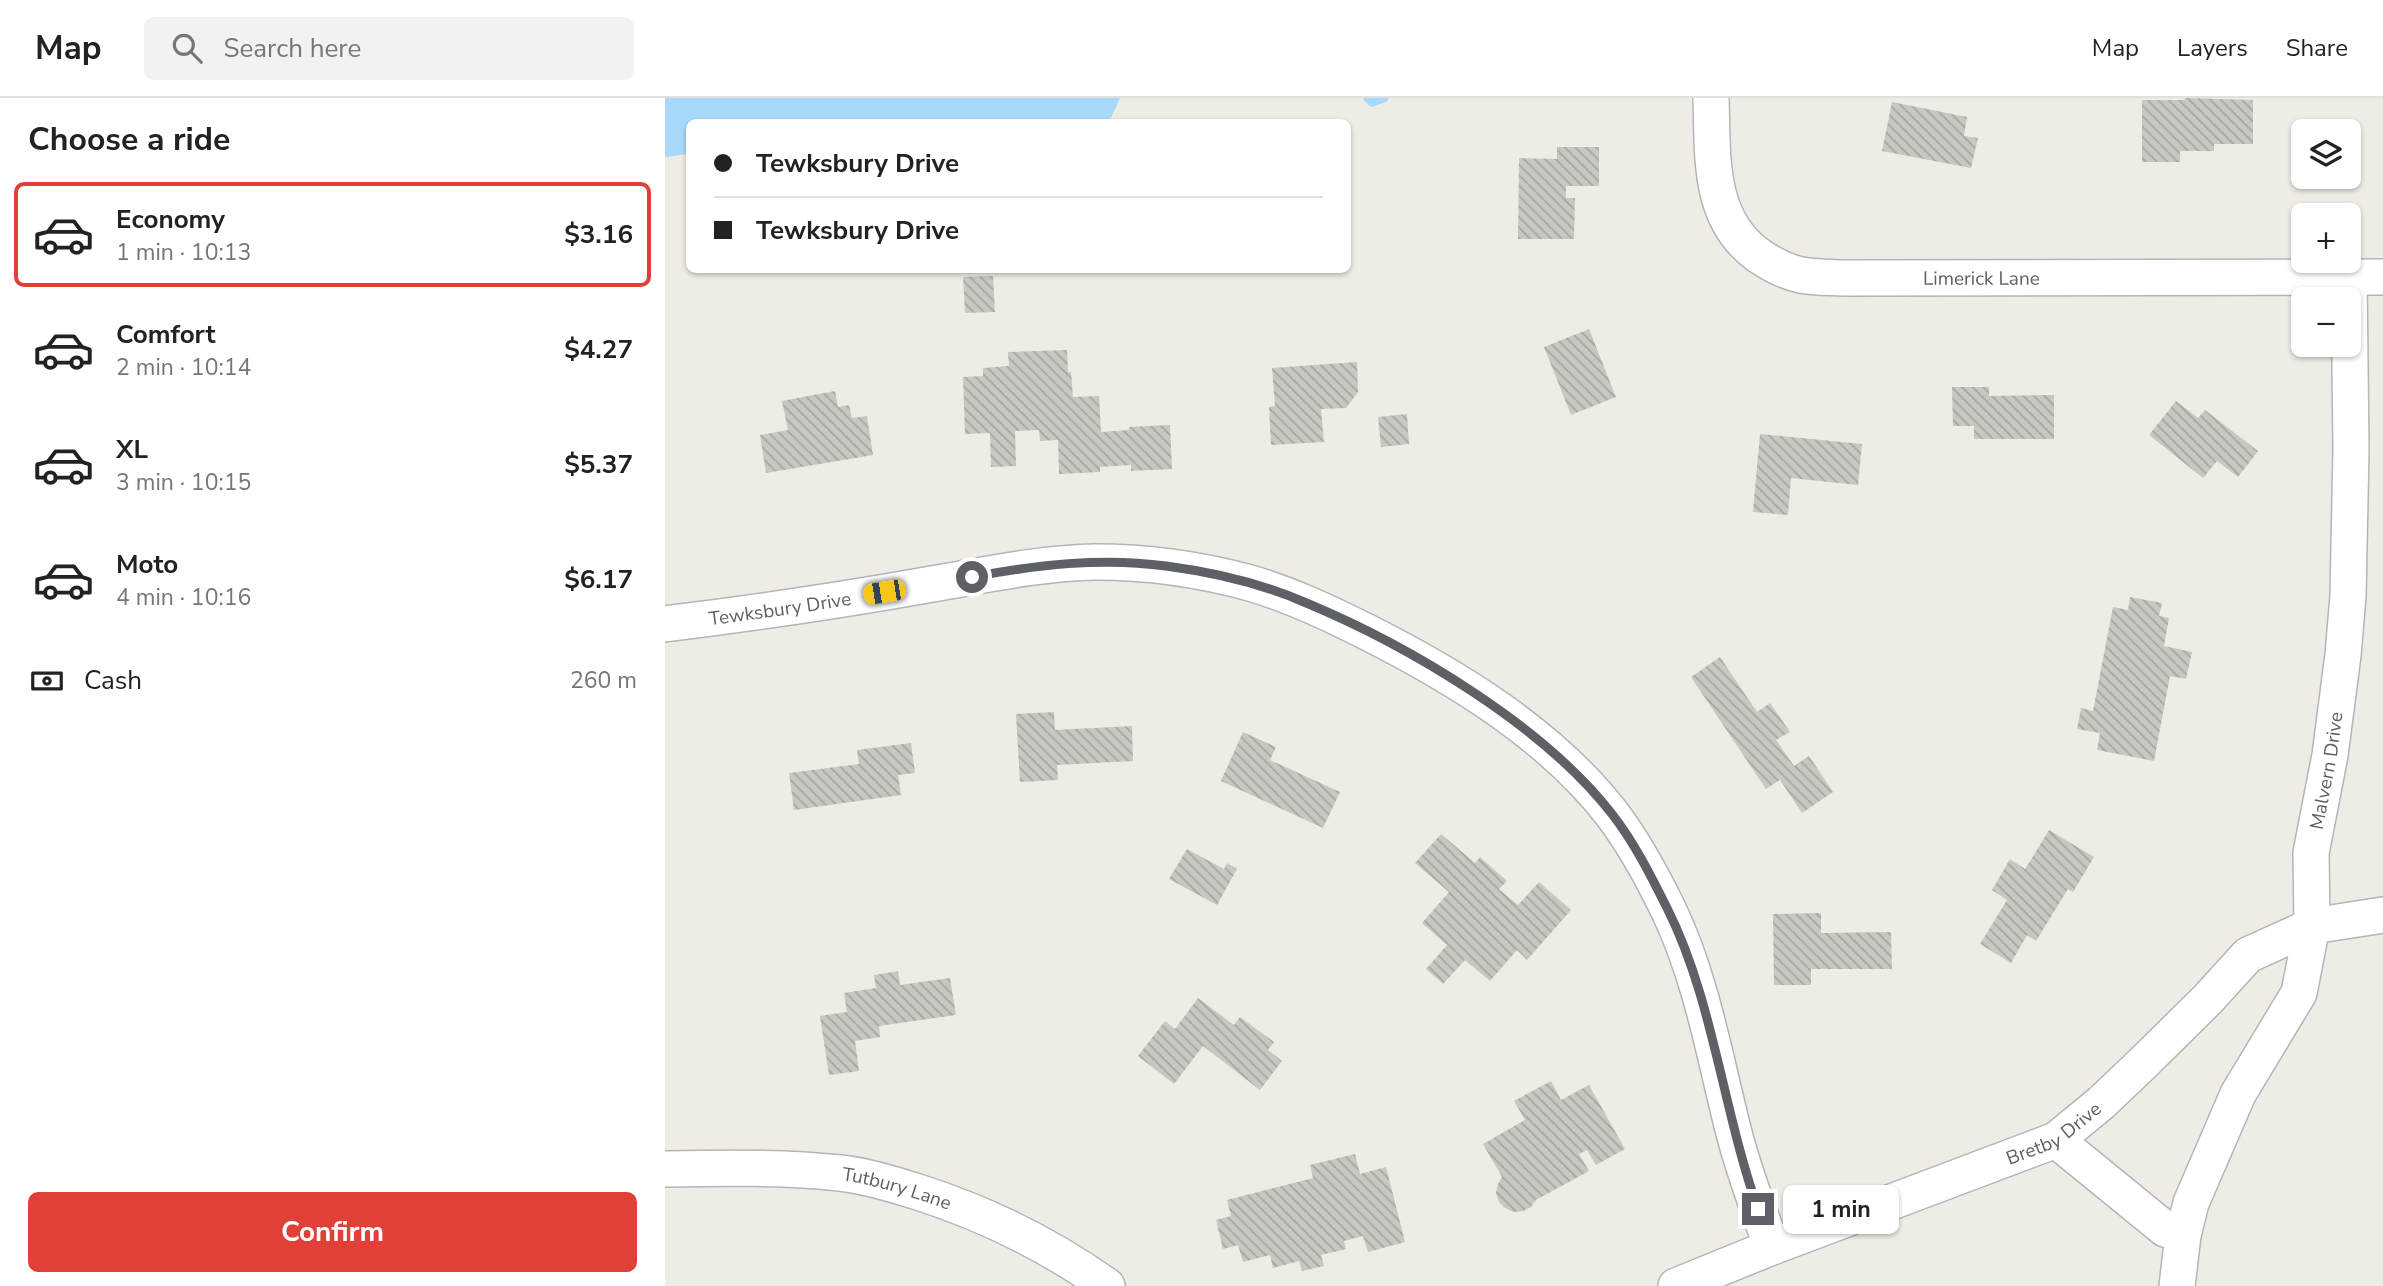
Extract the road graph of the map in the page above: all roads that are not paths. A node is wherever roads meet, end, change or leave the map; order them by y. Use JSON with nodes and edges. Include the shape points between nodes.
{"nodes":[{"id":1,"x":1711,"y":98,"type":"edge"},
{"id":2,"x":2366,"y":277,"type":"edge"},
{"id":3,"x":665,"y":624,"type":"edge"},
{"id":4,"x":2383,"y":915,"type":"edge"},
{"id":5,"x":2312,"y":926,"type":"junction"},
{"id":6,"x":2056,"y":1140,"type":"junction"},
{"id":7,"x":665,"y":1169,"type":"edge"},
{"id":8,"x":2183,"y":1235,"type":"junction"},
{"id":9,"x":1772,"y":1247,"type":"junction"},
{"id":10,"x":1107,"y":1286,"type":"edge"},
{"id":11,"x":1676,"y":1286,"type":"edge"},
{"id":12,"x":2177,"y":1286,"type":"edge"}],
"edges":[{"from":1,"to":2,"type":"street","name":"Limerick Lane","via":[[1715,181],[1724,215],[1745,245],[1771,264],[1801,275]]},
{"from":2,"to":5,"type":"street","name":"Malvern Drive","via":[[2351,450],[2343,654],[2311,853]]},
{"from":3,"to":9,"type":"street","name":"Tewksbury Drive","via":[[1053,565],[1127,563],[1201,571],[1253,584],[1303,601],[1407,653],[1544,745],[1613,815],[1644,863],[1682,938],[1736,1138]]},
{"from":4,"to":5,"type":"street","name":"Bretby Drive"},
{"from":5,"to":6,"type":"street","name":"Bretby Drive","via":[[2248,955],[2120,1085]]},
{"from":5,"to":8,"type":"street","name":"Malvern Drive","via":[[2298,993],[2238,1094],[2203,1172]]},
{"from":6,"to":8,"type":"street","via":[[2165,1229]]},
{"from":6,"to":9,"type":"street","name":"Bretby Drive"},
{"from":7,"to":10,"type":"street","name":"Tutbury Lane","via":[[810,1171],[871,1178],[959,1205],[1010,1227],[1048,1246]]},
{"from":8,"to":12,"type":"street","name":"Malvern Drive"},
{"from":9,"to":11,"type":"street","name":"Bretby Drive"}]}
